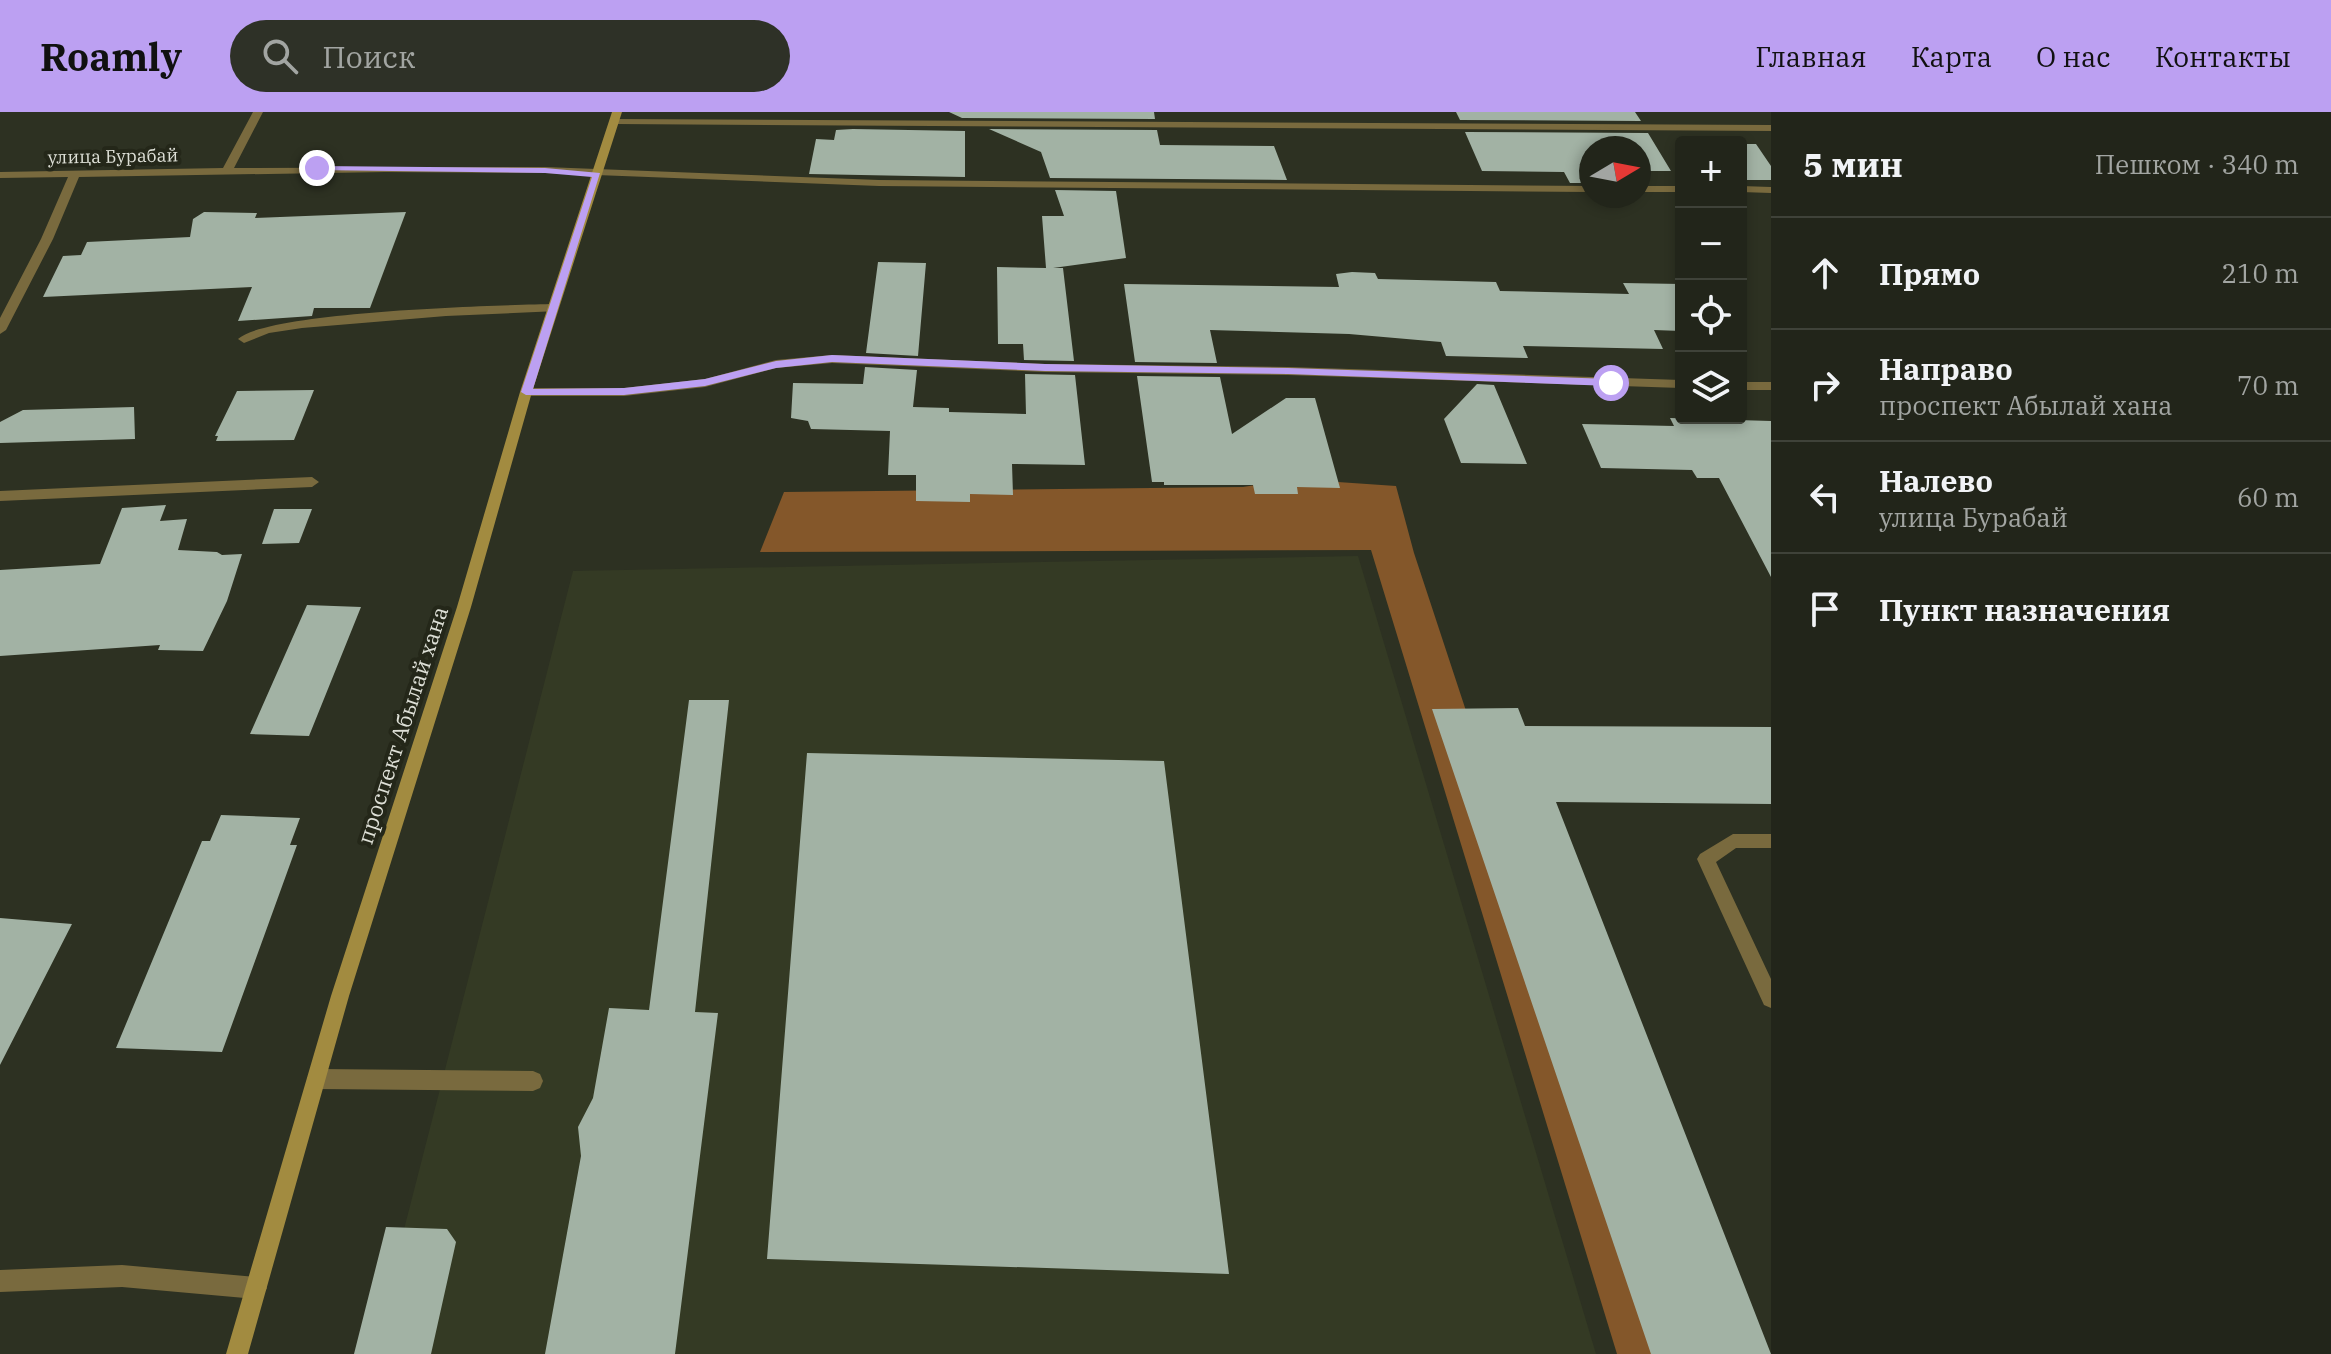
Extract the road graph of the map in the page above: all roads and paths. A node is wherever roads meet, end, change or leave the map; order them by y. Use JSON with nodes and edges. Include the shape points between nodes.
{"nodes":[{"id":1,"x":258,"y":112,"type":"edge"},
{"id":2,"x":616,"y":116,"type":"edge"},
{"id":3,"x":1771,"y":128,"type":"edge"},
{"id":4,"x":226,"y":173,"type":"junction"},
{"id":5,"x":0,"y":175,"type":"edge"},
{"id":6,"x":74,"y":175,"type":"junction"},
{"id":7,"x":597,"y":175,"type":"junction"},
{"id":8,"x":1579,"y":189,"type":"edge"},
{"id":9,"x":1651,"y":189,"type":"edge"},
{"id":10,"x":1675,"y":189,"type":"edge"},
{"id":11,"x":1747,"y":189,"type":"edge"},
{"id":12,"x":1771,"y":190,"type":"edge"},
{"id":13,"x":554,"y":308,"type":"junction"},
{"id":14,"x":0,"y":330,"type":"edge"},
{"id":15,"x":244,"y":339,"type":"dead end"},
{"id":16,"x":1675,"y":384,"type":"edge"},
{"id":17,"x":1747,"y":386,"type":"edge"},
{"id":18,"x":1771,"y":386,"type":"edge"},
{"id":19,"x":526,"y":392,"type":"junction"},
{"id":20,"x":312,"y":482,"type":"dead end"},
{"id":21,"x":0,"y":496,"type":"edge"},
{"id":22,"x":1771,"y":841,"type":"edge"},
{"id":23,"x":1771,"y":999,"type":"edge"},
{"id":24,"x":317,"y":1079,"type":"junction"},
{"id":25,"x":533,"y":1081,"type":"dead end"},
{"id":26,"x":0,"y":1281,"type":"edge"},
{"id":27,"x":256,"y":1288,"type":"junction"},
{"id":28,"x":237,"y":1354,"type":"edge"}],
"edges":[{"from":1,"to":4,"type":"street"},
{"from":2,"to":3,"type":"street"},
{"from":2,"to":7,"type":"main road","name":"проспект Абылай хана"},
{"from":4,"to":6,"type":"street","name":"улица Бурабай"},
{"from":4,"to":7,"type":"street","name":"улица Бурабай","via":[[331,168]]},
{"from":5,"to":6,"type":"street","name":"улица Бурабай"},
{"from":6,"to":14,"type":"street"},
{"from":7,"to":8,"type":"street","name":"улица Бурабай"},
{"from":7,"to":13,"type":"main road","name":"проспект Абылай хана"},
{"from":9,"to":10,"type":"street"},
{"from":11,"to":12,"type":"street"},
{"from":13,"to":15,"type":"street","via":[[300,325],[259,330]]},
{"from":13,"to":19,"type":"main road","name":"проспект Абылай хана"},
{"from":16,"to":19,"type":"street","via":[[832,359],[776,364],[705,383]]},
{"from":17,"to":18,"type":"street"},
{"from":19,"to":24,"type":"main road","name":"проспект Абылай хана"},
{"from":20,"to":21,"type":"street"},
{"from":22,"to":23,"type":"street","via":[[1733,841],[1706,859]]},
{"from":24,"to":25,"type":"street"},
{"from":24,"to":27,"type":"main road","name":"проспект Абылай хана"},
{"from":26,"to":27,"type":"street","via":[[122,1276]]},
{"from":27,"to":28,"type":"main road","name":"проспект Абылай хана"}]}
